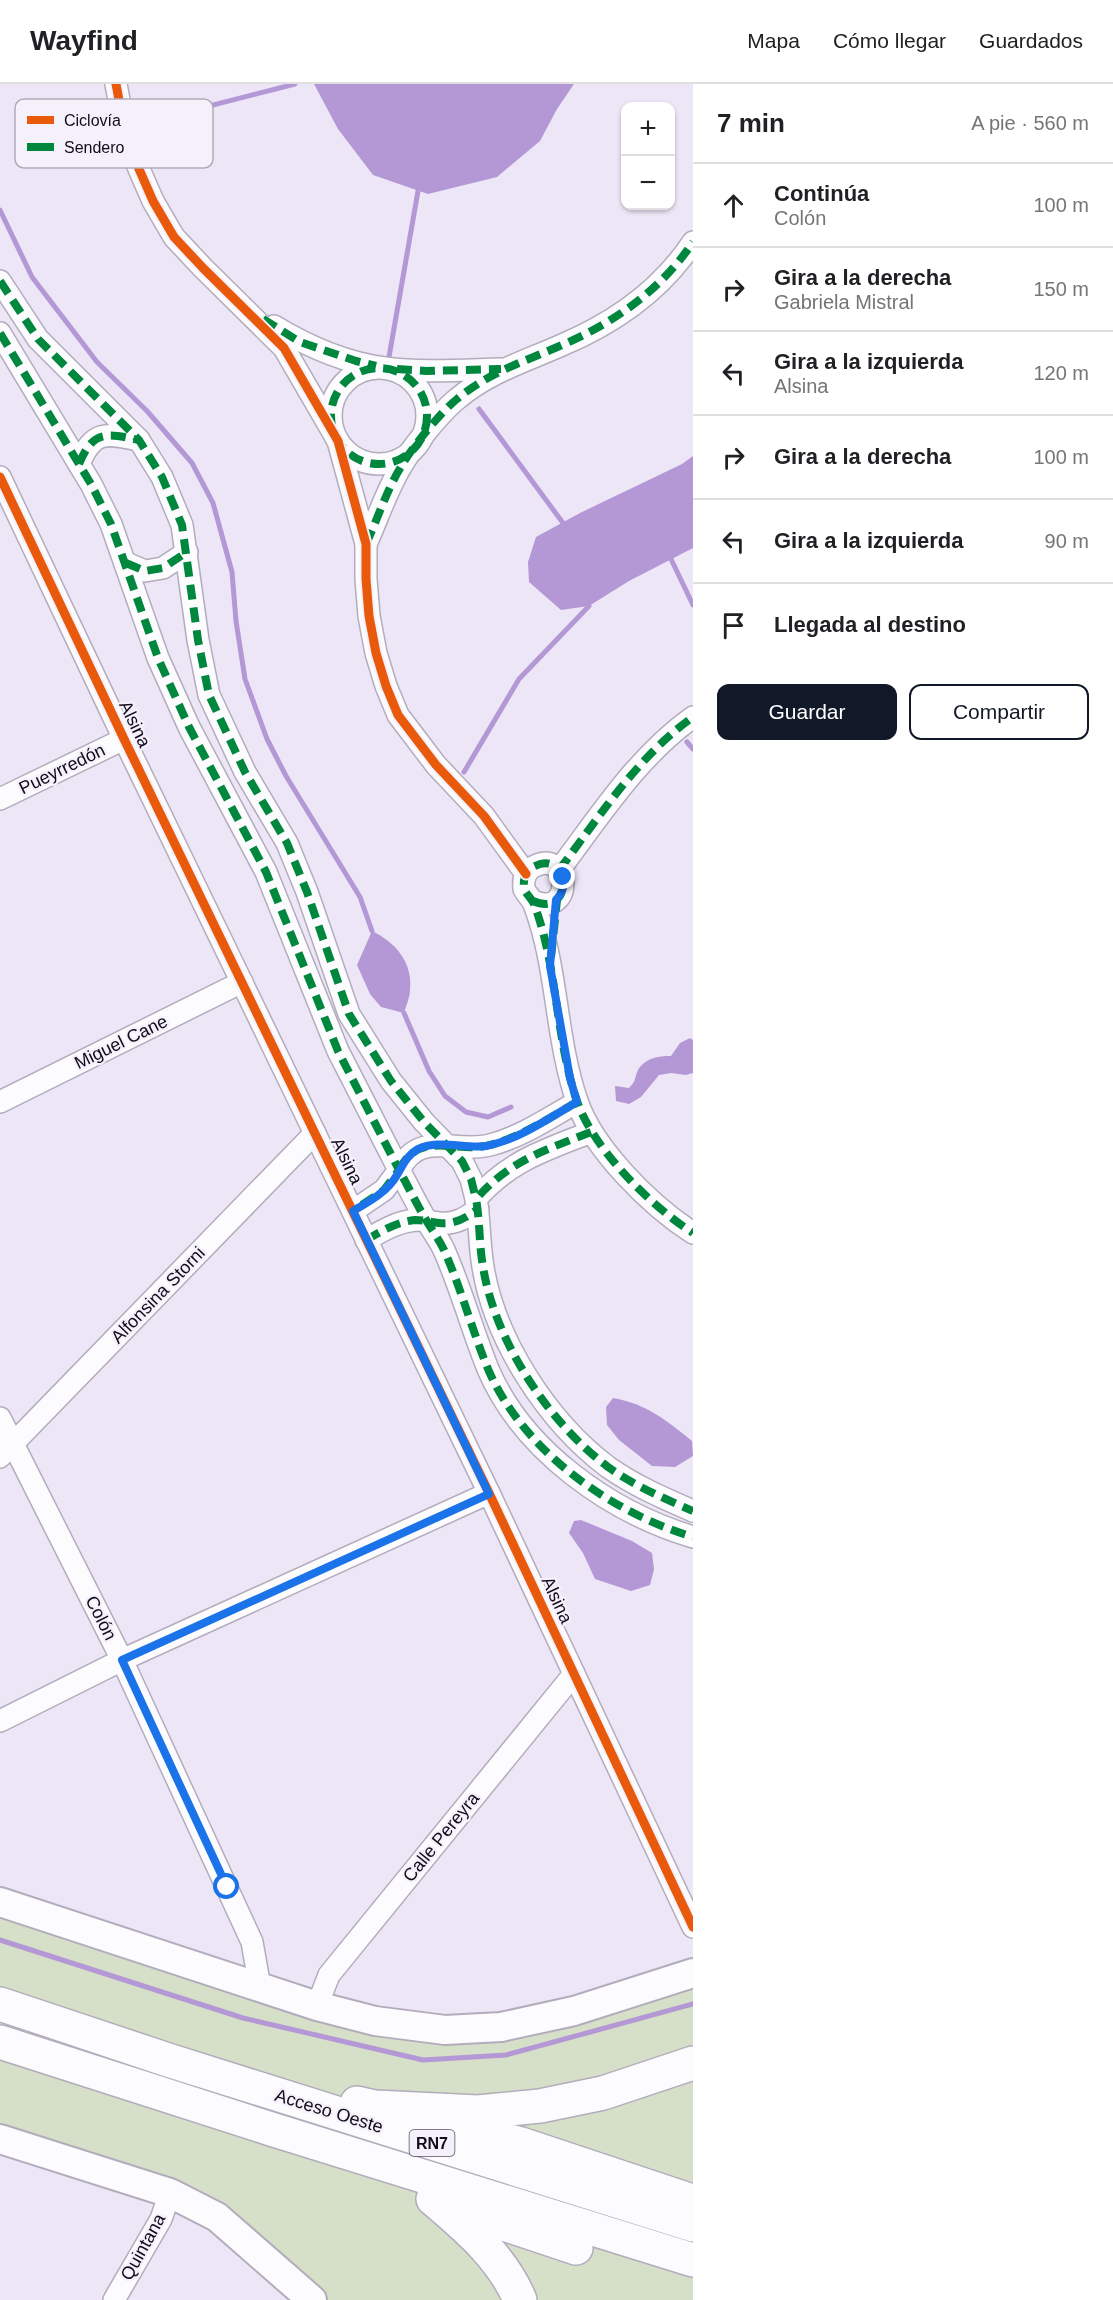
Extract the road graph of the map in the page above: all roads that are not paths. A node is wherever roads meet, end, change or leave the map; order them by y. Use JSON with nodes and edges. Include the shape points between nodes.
{"nodes":[{"id":1,"x":116,"y":84,"type":"edge"},
{"id":2,"x":119,"y":99,"type":"edge"},
{"id":3,"x":140,"y":168,"type":"edge"},
{"id":4,"x":693,"y":242,"type":"edge"},
{"id":5,"x":0,"y":281,"type":"edge"},
{"id":6,"x":246,"y":309,"type":"junction"},
{"id":7,"x":0,"y":333,"type":"edge"},
{"id":8,"x":385,"y":368,"type":"junction"},
{"id":9,"x":501,"y":369,"type":"junction"},
{"id":10,"x":139,"y":440,"type":"junction"},
{"id":11,"x":338,"y":441,"type":"junction"},
{"id":12,"x":419,"y":443,"type":"junction"},
{"id":13,"x":79,"y":464,"type":"junction"},
{"id":14,"x":2,"y":487,"type":"edge"},
{"id":15,"x":366,"y":544,"type":"junction"},
{"id":16,"x":187,"y":552,"type":"junction"},
{"id":17,"x":126,"y":563,"type":"junction"},
{"id":18,"x":693,"y":717,"type":"edge"},
{"id":19,"x":124,"y":739,"type":"junction"},
{"id":20,"x":0,"y":799,"type":"edge"},
{"id":21,"x":559,"y":870,"type":"junction"},
{"id":22,"x":525,"y":874,"type":"junction"},
{"id":23,"x":556,"y":900,"type":"junction"},
{"id":24,"x":533,"y":901,"type":"junction"},
{"id":25,"x":550,"y":966,"type":"junction"},
{"id":26,"x":242,"y":982,"type":"junction"},
{"id":27,"x":0,"y":1102,"type":"edge"},
{"id":28,"x":577,"y":1102,"type":"junction"},
{"id":29,"x":591,"y":1132,"type":"junction"},
{"id":30,"x":315,"y":1133,"type":"junction"},
{"id":31,"x":449,"y":1145,"type":"junction"},
{"id":32,"x":399,"y":1170,"type":"junction"},
{"id":33,"x":477,"y":1204,"type":"junction"},
{"id":34,"x":353,"y":1211,"type":"junction"},
{"id":35,"x":426,"y":1220,"type":"junction"},
{"id":36,"x":693,"y":1233,"type":"edge"},
{"id":37,"x":366,"y":1240,"type":"junction"},
{"id":38,"x":0,"y":1418,"type":"edge"},
{"id":39,"x":6,"y":1451,"type":"edge"},
{"id":40,"x":489,"y":1494,"type":"junction"},
{"id":41,"x":693,"y":1510,"type":"edge"},
{"id":42,"x":693,"y":1537,"type":"edge"},
{"id":43,"x":122,"y":1660,"type":"junction"},
{"id":44,"x":574,"y":1674,"type":"junction"},
{"id":45,"x":0,"y":1721,"type":"edge"},
{"id":46,"x":0,"y":1902,"type":"edge"},
{"id":47,"x":693,"y":1927,"type":"edge"},
{"id":48,"x":693,"y":1973,"type":"edge"},
{"id":49,"x":260,"y":1987,"type":"junction"},
{"id":50,"x":0,"y":2004,"type":"edge"},
{"id":51,"x":317,"y":2006,"type":"junction"},
{"id":52,"x":0,"y":2042,"type":"edge"},
{"id":53,"x":171,"y":2061,"type":"junction"},
{"id":54,"x":693,"y":2064,"type":"edge"},
{"id":55,"x":375,"y":2107,"type":"junction"},
{"id":56,"x":271,"y":2129,"type":"junction"},
{"id":57,"x":0,"y":2139,"type":"edge"},
{"id":58,"x":170,"y":2193,"type":"junction"},
{"id":59,"x":433,"y":2199,"type":"junction"},
{"id":60,"x":693,"y":2202,"type":"edge"},
{"id":61,"x":693,"y":2225,"type":"edge"},
{"id":62,"x":693,"y":2260,"type":"edge"},
{"id":63,"x":693,"y":2283,"type":"edge"},
{"id":64,"x":114,"y":2300,"type":"edge"},
{"id":65,"x":312,"y":2300,"type":"edge"},
{"id":66,"x":520,"y":2300,"type":"edge"}],
"edges":[{"from":1,"to":2,"type":"street"},
{"from":3,"to":6,"type":"street","via":[[174,237]]},
{"from":4,"to":9,"type":"street","via":[[656,287],[630,307],[562,346]]},
{"from":5,"to":10,"type":"street","via":[[38,339]]},
{"from":6,"to":8,"type":"street","via":[[300,342]]},
{"from":6,"to":11,"type":"street","via":[[284,348]]},
{"from":7,"to":13,"type":"street"},
{"from":8,"to":9,"type":"street"},
{"from":8,"to":11,"type":"street","via":[[355,374],[334,397],[332,427]]},
{"from":8,"to":12,"type":"street","via":[[401,373],[423,396],[426,428]]},
{"from":9,"to":12,"type":"street","via":[[457,399]]},
{"from":10,"to":13,"type":"street","via":[[104,435],[93,440]]},
{"from":10,"to":16,"type":"street","via":[[174,500]]},
{"from":11,"to":12,"type":"street","via":[[348,453],[378,464],[394,462]]},
{"from":11,"to":15,"type":"street"},
{"from":12,"to":15,"type":"street","via":[[402,464]]},
{"from":13,"to":17,"type":"street","via":[[111,524]]},
{"from":14,"to":19,"type":"street","name":"Alsina"},
{"from":15,"to":22,"type":"street","via":[[369,616],[386,686],[398,715],[436,765],[484,816]]},
{"from":16,"to":17,"type":"street","via":[[163,568],[145,571]]},
{"from":16,"to":31,"type":"street","via":[[209,695],[245,772],[287,843],[349,1014],[391,1082]]},
{"from":17,"to":32,"type":"street","via":[[146,627],[189,727],[266,872],[338,1051]]},
{"from":18,"to":21,"type":"street","via":[[647,755]]},
{"from":19,"to":20,"type":"street","name":"Pueyrredón"},
{"from":19,"to":26,"type":"street","name":"Alsina"},
{"from":21,"to":22,"type":"street","via":[[545,863]]},
{"from":21,"to":23,"type":"street","via":[[564,886]]},
{"from":22,"to":24,"type":"street","via":[[524,889]]},
{"from":23,"to":24,"type":"street","via":[[545,904]]},
{"from":23,"to":25,"type":"street"},
{"from":24,"to":25,"type":"street"},
{"from":25,"to":28,"type":"street"},
{"from":26,"to":27,"type":"street","name":"Miguel Cane"},
{"from":26,"to":30,"type":"street","name":"Alsina"},
{"from":28,"to":29,"type":"street"},
{"from":28,"to":31,"type":"street","via":[[488,1146]]},
{"from":29,"to":33,"type":"street","via":[[502,1172]]},
{"from":29,"to":36,"type":"street","via":[[647,1197]]},
{"from":30,"to":34,"type":"street","name":"Alsina"},
{"from":30,"to":39,"type":"street","name":"Alfonsina Storni"},
{"from":31,"to":32,"type":"street","via":[[420,1148],[409,1155]]},
{"from":31,"to":33,"type":"street","via":[[466,1170]]},
{"from":32,"to":34,"type":"street","via":[[384,1190]]},
{"from":32,"to":35,"type":"street"},
{"from":33,"to":35,"type":"street","via":[[467,1218],[454,1223]]},
{"from":33,"to":41,"type":"street","via":[[488,1290],[506,1340],[524,1373],[571,1434],[608,1466],[646,1491]]},
{"from":34,"to":37,"type":"street","name":"Alsina"},
{"from":35,"to":37,"type":"street","via":[[390,1226]]},
{"from":35,"to":42,"type":"street","via":[[443,1248],[489,1370],[505,1401],[546,1452],[601,1496]]},
{"from":37,"to":40,"type":"street","name":"Alsina"},
{"from":38,"to":39,"type":"street","name":"Colón"},
{"from":39,"to":43,"type":"street","name":"Colón"},
{"from":40,"to":43,"type":"street"},
{"from":40,"to":44,"type":"street","name":"Alsina"},
{"from":43,"to":45,"type":"street"},
{"from":43,"to":49,"type":"street","name":"Colón","via":[[252,1942]]},
{"from":44,"to":47,"type":"street","name":"Alsina"},
{"from":44,"to":51,"type":"street","name":"Calle Pereyra","via":[[329,1975]]},
{"from":46,"to":49,"type":"street"},
{"from":48,"to":51,"type":"street","via":[[574,2011],[501,2027],[445,2030],[375,2021]]},
{"from":49,"to":51,"type":"street"},
{"from":50,"to":53,"type":"highway","name":"Acceso Oeste","number":"RN7"},
{"from":52,"to":56,"type":"highway","name":"Acceso Oeste","number":"RN7"},
{"from":53,"to":55,"type":"highway"},
{"from":53,"to":61,"type":"highway","name":"Acceso Oeste","number":"RN7"},
{"from":54,"to":55,"type":"highway","via":[[603,2093],[540,2106],[478,2112]]},
{"from":55,"to":60,"type":"highway","via":[[521,2144]]},
{"from":56,"to":59,"type":"highway"},
{"from":56,"to":62,"type":"highway","name":"Acceso Oeste","number":"RN7"},
{"from":57,"to":58,"type":"street"},
{"from":58,"to":64,"type":"street","name":"Quintana","via":[[161,2219]]},
{"from":58,"to":65,"type":"street","via":[[217,2217]]},
{"from":59,"to":63,"type":"highway","via":[[517,2230]]},
{"from":59,"to":66,"type":"highway","via":[[492,2254]]}]}
